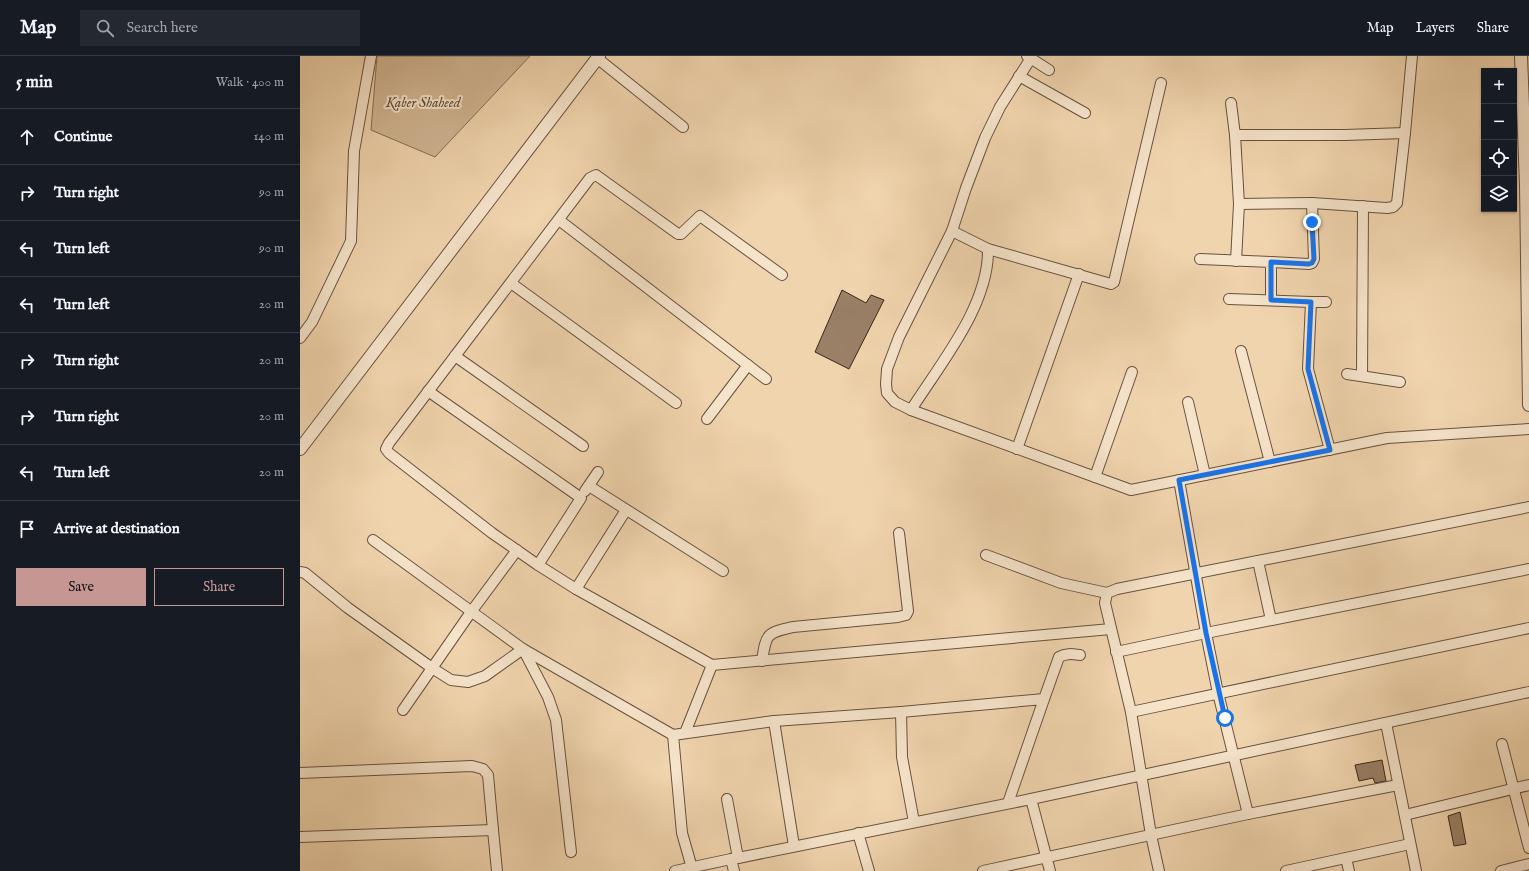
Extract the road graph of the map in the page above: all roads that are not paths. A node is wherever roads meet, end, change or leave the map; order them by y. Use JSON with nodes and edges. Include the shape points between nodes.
{"nodes":[{"id":1,"x":371,"y":56,"type":"edge"},
{"id":2,"x":1412,"y":56,"type":"edge"},
{"id":3,"x":1521,"y":56,"type":"edge"},
{"id":4,"x":598,"y":57,"type":"edge"},
{"id":5,"x":1029,"y":57,"type":"edge"},
{"id":6,"x":1049,"y":70,"type":"dead end"},
{"id":7,"x":1019,"y":76,"type":"junction"},
{"id":8,"x":1161,"y":83,"type":"dead end"},
{"id":9,"x":1231,"y":103,"type":"dead end"},
{"id":10,"x":1085,"y":113,"type":"dead end"},
{"id":11,"x":683,"y":127,"type":"dead end"},
{"id":12,"x":1405,"y":133,"type":"junction"},
{"id":13,"x":1235,"y":135,"type":"junction"},
{"id":14,"x":1312,"y":203,"type":"junction"},
{"id":15,"x":1238,"y":204,"type":"junction"},
{"id":16,"x":1363,"y":206,"type":"junction"},
{"id":17,"x":559,"y":220,"type":"junction"},
{"id":18,"x":952,"y":231,"type":"junction"},
{"id":19,"x":1528,"y":246,"type":"edge"},
{"id":20,"x":988,"y":249,"type":"junction"},
{"id":21,"x":1200,"y":259,"type":"dead end"},
{"id":22,"x":1236,"y":261,"type":"junction"},
{"id":23,"x":1271,"y":262,"type":"junction"},
{"id":24,"x":1079,"y":274,"type":"junction"},
{"id":25,"x":782,"y":275,"type":"dead end"},
{"id":26,"x":511,"y":283,"type":"junction"},
{"id":27,"x":1229,"y":299,"type":"dead end"},
{"id":28,"x":1271,"y":300,"type":"junction"},
{"id":29,"x":1311,"y":302,"type":"junction"},
{"id":30,"x":1326,"y":302,"type":"dead end"},
{"id":31,"x":300,"y":338,"type":"edge"},
{"id":32,"x":1241,"y":351,"type":"dead end"},
{"id":33,"x":455,"y":356,"type":"junction"},
{"id":34,"x":748,"y":365,"type":"junction"},
{"id":35,"x":1132,"y":372,"type":"dead end"},
{"id":36,"x":1347,"y":374,"type":"dead end"},
{"id":37,"x":1362,"y":376,"type":"junction"},
{"id":38,"x":766,"y":379,"type":"dead end"},
{"id":39,"x":1400,"y":382,"type":"dead end"},
{"id":40,"x":428,"y":391,"type":"junction"},
{"id":41,"x":1188,"y":402,"type":"dead end"},
{"id":42,"x":676,"y":403,"type":"dead end"},
{"id":43,"x":1529,"y":405,"type":"edge"},
{"id":44,"x":910,"y":410,"type":"junction"},
{"id":45,"x":707,"y":419,"type":"dead end"},
{"id":46,"x":1529,"y":430,"type":"edge"},
{"id":47,"x":583,"y":446,"type":"dead end"},
{"id":48,"x":300,"y":449,"type":"edge"},
{"id":49,"x":1017,"y":449,"type":"junction"},
{"id":50,"x":1330,"y":450,"type":"junction"},
{"id":51,"x":1270,"y":462,"type":"junction"},
{"id":52,"x":598,"y":472,"type":"dead end"},
{"id":53,"x":1206,"y":475,"type":"junction"},
{"id":54,"x":1095,"y":477,"type":"junction"},
{"id":55,"x":1179,"y":480,"type":"junction"},
{"id":56,"x":589,"y":486,"type":"junction"},
{"id":57,"x":581,"y":498,"type":"junction"},
{"id":58,"x":1529,"y":507,"type":"edge"},
{"id":59,"x":626,"y":510,"type":"junction"},
{"id":60,"x":898,"y":533,"type":"dead end"},
{"id":61,"x":373,"y":540,"type":"dead end"},
{"id":62,"x":517,"y":550,"type":"junction"},
{"id":63,"x":986,"y":555,"type":"dead end"},
{"id":64,"x":1258,"y":561,"type":"junction"},
{"id":65,"x":538,"y":565,"type":"junction"},
{"id":66,"x":1529,"y":569,"type":"edge"},
{"id":67,"x":723,"y":571,"type":"dead end"},
{"id":68,"x":300,"y":572,"type":"edge"},
{"id":69,"x":1195,"y":574,"type":"junction"},
{"id":70,"x":576,"y":589,"type":"junction"},
{"id":71,"x":1107,"y":593,"type":"junction"},
{"id":72,"x":471,"y":612,"type":"junction"},
{"id":73,"x":1272,"y":620,"type":"junction"},
{"id":74,"x":1529,"y":628,"type":"edge"},
{"id":75,"x":1111,"y":629,"type":"junction"},
{"id":76,"x":1206,"y":633,"type":"junction"},
{"id":77,"x":523,"y":649,"type":"junction"},
{"id":78,"x":1116,"y":652,"type":"junction"},
{"id":79,"x":1080,"y":656,"type":"dead end"},
{"id":80,"x":762,"y":661,"type":"junction"},
{"id":81,"x":712,"y":665,"type":"junction"},
{"id":82,"x":432,"y":668,"type":"junction"},
{"id":83,"x":1529,"y":692,"type":"edge"},
{"id":84,"x":1218,"y":693,"type":"junction"},
{"id":85,"x":1044,"y":699,"type":"junction"},
{"id":86,"x":403,"y":710,"type":"dead end"},
{"id":87,"x":901,"y":712,"type":"junction"},
{"id":88,"x":1131,"y":712,"type":"junction"},
{"id":89,"x":774,"y":721,"type":"junction"},
{"id":90,"x":1386,"y":723,"type":"junction"},
{"id":91,"x":685,"y":733,"type":"junction"},
{"id":92,"x":673,"y":735,"type":"junction"},
{"id":93,"x":1502,"y":744,"type":"dead end"},
{"id":94,"x":1234,"y":755,"type":"junction"},
{"id":95,"x":300,"y":773,"type":"edge"},
{"id":96,"x":1141,"y":775,"type":"junction"},
{"id":97,"x":1398,"y":784,"type":"junction"},
{"id":98,"x":1529,"y":785,"type":"edge"},
{"id":99,"x":1513,"y":789,"type":"junction"},
{"id":100,"x":1031,"y":798,"type":"junction"},
{"id":101,"x":727,"y":799,"type":"dead end"},
{"id":102,"x":1008,"y":803,"type":"junction"},
{"id":103,"x":1248,"y":814,"type":"junction"},
{"id":104,"x":1405,"y":815,"type":"junction"},
{"id":105,"x":914,"y":822,"type":"junction"},
{"id":106,"x":493,"y":830,"type":"junction"},
{"id":107,"x":858,"y":833,"type":"junction"},
{"id":108,"x":1151,"y":835,"type":"junction"},
{"id":109,"x":300,"y":837,"type":"edge"},
{"id":110,"x":1410,"y":844,"type":"junction"},
{"id":111,"x":794,"y":846,"type":"junction"},
{"id":112,"x":1529,"y":848,"type":"edge"},
{"id":113,"x":572,"y":852,"type":"dead end"},
{"id":114,"x":735,"y":858,"type":"junction"},
{"id":115,"x":1047,"y":858,"type":"junction"},
{"id":116,"x":1346,"y":858,"type":"junction"},
{"id":117,"x":1529,"y":864,"type":"edge"},
{"id":118,"x":692,"y":868,"type":"junction"},
{"id":119,"x":497,"y":871,"type":"edge"},
{"id":120,"x":675,"y":871,"type":"edge"},
{"id":121,"x":734,"y":871,"type":"edge"},
{"id":122,"x":868,"y":871,"type":"edge"},
{"id":123,"x":983,"y":871,"type":"edge"},
{"id":124,"x":1050,"y":871,"type":"edge"},
{"id":125,"x":1159,"y":871,"type":"edge"},
{"id":126,"x":1286,"y":871,"type":"edge"},
{"id":127,"x":1349,"y":871,"type":"edge"},
{"id":128,"x":1416,"y":871,"type":"edge"},
{"id":129,"x":1501,"y":871,"type":"edge"}],
"edges":[{"from":1,"to":31,"type":"street","via":[[354,151],[352,241],[312,322]]},
{"from":2,"to":12,"type":"street"},
{"from":3,"to":19,"type":"street"},
{"from":4,"to":11,"type":"street"},
{"from":4,"to":48,"type":"street"},
{"from":5,"to":6,"type":"street"},
{"from":5,"to":7,"type":"street"},
{"from":7,"to":10,"type":"street"},
{"from":7,"to":18,"type":"street","via":[[985,138]]},
{"from":8,"to":24,"type":"street","via":[[1114,282],[1111,284]]},
{"from":9,"to":13,"type":"street"},
{"from":12,"to":13,"type":"street"},
{"from":12,"to":16,"type":"street","via":[[1397,203],[1387,208]]},
{"from":13,"to":15,"type":"street"},
{"from":14,"to":15,"type":"street"},
{"from":14,"to":16,"type":"street"},
{"from":14,"to":23,"type":"street","via":[[1312,263]]},
{"from":15,"to":22,"type":"street"},
{"from":16,"to":37,"type":"street"},
{"from":17,"to":25,"type":"street","via":[[590,178],[596,175],[678,234],[700,216]]},
{"from":17,"to":26,"type":"street"},
{"from":17,"to":34,"type":"street"},
{"from":18,"to":20,"type":"street"},
{"from":18,"to":44,"type":"street","via":[[899,337],[887,369],[887,393],[895,402]]},
{"from":19,"to":43,"type":"street"},
{"from":20,"to":24,"type":"street"},
{"from":20,"to":44,"type":"street","via":[[987,271],[971,314]]},
{"from":21,"to":22,"type":"street"},
{"from":22,"to":23,"type":"street"},
{"from":23,"to":28,"type":"street"},
{"from":24,"to":49,"type":"street"},
{"from":26,"to":33,"type":"street"},
{"from":26,"to":42,"type":"street"},
{"from":27,"to":28,"type":"street"},
{"from":28,"to":29,"type":"street"},
{"from":29,"to":30,"type":"street"},
{"from":29,"to":50,"type":"street","via":[[1308,369]]},
{"from":32,"to":51,"type":"street"},
{"from":33,"to":40,"type":"street"},
{"from":33,"to":47,"type":"street"},
{"from":34,"to":38,"type":"street"},
{"from":34,"to":45,"type":"street"},
{"from":35,"to":54,"type":"street"},
{"from":36,"to":37,"type":"street"},
{"from":37,"to":39,"type":"street"},
{"from":40,"to":57,"type":"street"},
{"from":40,"to":62,"type":"street","via":[[386,449]]},
{"from":41,"to":53,"type":"street"},
{"from":44,"to":49,"type":"street"},
{"from":46,"to":50,"type":"street","via":[[1387,438]]},
{"from":49,"to":54,"type":"street"},
{"from":50,"to":51,"type":"street"},
{"from":51,"to":53,"type":"street"},
{"from":52,"to":56,"type":"street"},
{"from":53,"to":55,"type":"street"},
{"from":54,"to":55,"type":"street","via":[[1131,490]]},
{"from":55,"to":69,"type":"street"},
{"from":56,"to":57,"type":"street"},
{"from":56,"to":59,"type":"street"},
{"from":57,"to":65,"type":"street"},
{"from":58,"to":64,"type":"street"},
{"from":59,"to":67,"type":"street"},
{"from":59,"to":70,"type":"street"},
{"from":60,"to":80,"type":"street","via":[[908,611],[906,615],[777,631],[770,634],[765,642]]},
{"from":61,"to":72,"type":"street"},
{"from":62,"to":65,"type":"street"},
{"from":62,"to":72,"type":"street"},
{"from":63,"to":71,"type":"street","via":[[1061,583]]},
{"from":64,"to":69,"type":"street"},
{"from":64,"to":73,"type":"street"},
{"from":65,"to":70,"type":"street"},
{"from":66,"to":73,"type":"street"},
{"from":68,"to":82,"type":"street","via":[[305,573],[348,608]]},
{"from":69,"to":71,"type":"street"},
{"from":69,"to":76,"type":"street"},
{"from":70,"to":81,"type":"street"},
{"from":71,"to":75,"type":"street","via":[[1105,603]]},
{"from":72,"to":77,"type":"street"},
{"from":72,"to":82,"type":"street"},
{"from":73,"to":76,"type":"street"},
{"from":74,"to":84,"type":"street"},
{"from":75,"to":78,"type":"street"},
{"from":75,"to":80,"type":"street"},
{"from":76,"to":78,"type":"street"},
{"from":76,"to":84,"type":"street"},
{"from":77,"to":82,"type":"street","via":[[486,676],[468,682],[451,680]]},
{"from":77,"to":92,"type":"street"},
{"from":77,"to":113,"type":"street","via":[[548,697],[556,720]]},
{"from":78,"to":88,"type":"street"},
{"from":79,"to":85,"type":"street","via":[[1064,654],[1059,657]]},
{"from":80,"to":81,"type":"street"},
{"from":81,"to":91,"type":"street"},
{"from":82,"to":86,"type":"street"},
{"from":83,"to":90,"type":"street"},
{"from":84,"to":88,"type":"street"},
{"from":84,"to":94,"type":"street"},
{"from":85,"to":87,"type":"street"},
{"from":85,"to":102,"type":"street"},
{"from":87,"to":89,"type":"street"},
{"from":87,"to":105,"type":"street","via":[[902,757]]},
{"from":88,"to":96,"type":"street"},
{"from":89,"to":91,"type":"street"},
{"from":89,"to":111,"type":"street"},
{"from":90,"to":94,"type":"street"},
{"from":90,"to":97,"type":"street"},
{"from":91,"to":92,"type":"street"},
{"from":92,"to":118,"type":"street","via":[[682,833]]},
{"from":93,"to":99,"type":"street"},
{"from":94,"to":96,"type":"street"},
{"from":94,"to":103,"type":"street"},
{"from":95,"to":106,"type":"street","via":[[472,766],[483,769],[488,775]]},
{"from":96,"to":100,"type":"street"},
{"from":96,"to":108,"type":"street"},
{"from":97,"to":103,"type":"street"},
{"from":97,"to":104,"type":"street"},
{"from":98,"to":99,"type":"street"},
{"from":99,"to":104,"type":"street"},
{"from":99,"to":112,"type":"street"},
{"from":100,"to":102,"type":"street"},
{"from":100,"to":115,"type":"street"},
{"from":101,"to":114,"type":"street"},
{"from":102,"to":105,"type":"street"},
{"from":103,"to":108,"type":"street"},
{"from":104,"to":110,"type":"street"},
{"from":105,"to":107,"type":"street"},
{"from":106,"to":109,"type":"street"},
{"from":106,"to":119,"type":"street"},
{"from":107,"to":111,"type":"street"},
{"from":107,"to":122,"type":"street"},
{"from":108,"to":115,"type":"street"},
{"from":108,"to":125,"type":"street"},
{"from":110,"to":116,"type":"street"},
{"from":110,"to":128,"type":"street"},
{"from":111,"to":114,"type":"street"},
{"from":114,"to":118,"type":"street"},
{"from":114,"to":121,"type":"street"},
{"from":115,"to":123,"type":"street"},
{"from":115,"to":124,"type":"street"},
{"from":116,"to":126,"type":"street"},
{"from":116,"to":127,"type":"street"},
{"from":117,"to":129,"type":"street"},
{"from":118,"to":120,"type":"street"}]}
